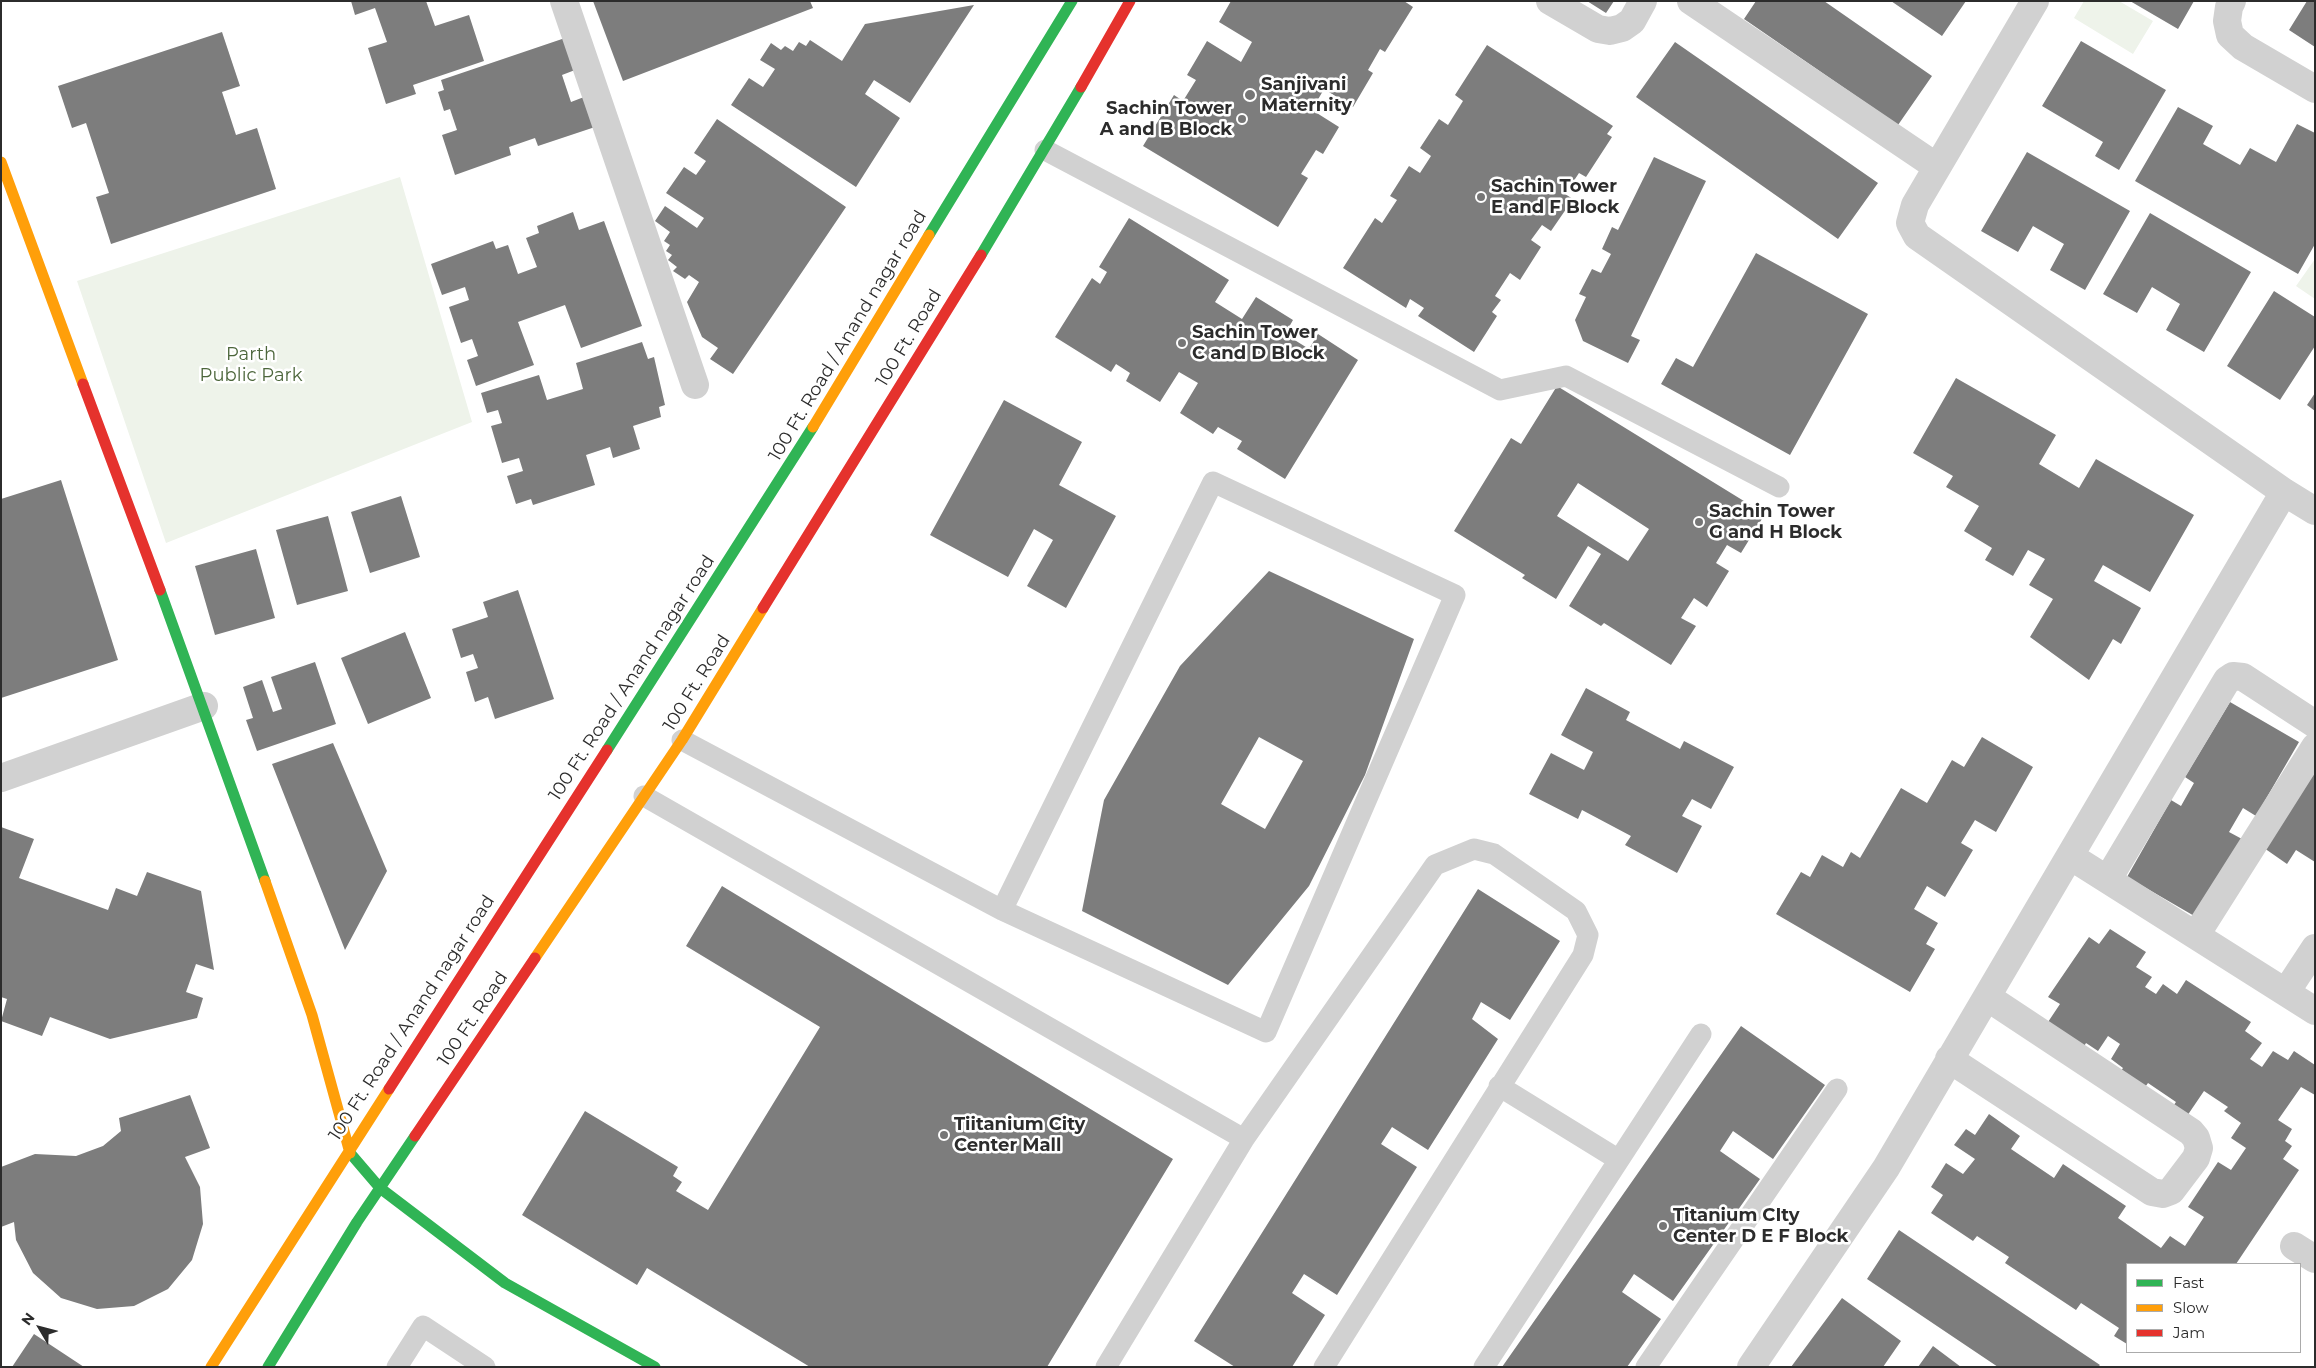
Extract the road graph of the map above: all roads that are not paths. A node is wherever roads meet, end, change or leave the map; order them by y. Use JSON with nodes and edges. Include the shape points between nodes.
{"nodes":[{"id":1,"x":564,"y":1,"type":"edge"},
{"id":2,"x":1072,"y":1,"type":"edge"},
{"id":3,"x":1130,"y":1,"type":"edge"},
{"id":4,"x":1550,"y":1,"type":"edge"},
{"id":5,"x":1643,"y":1,"type":"edge"},
{"id":6,"x":1691,"y":1,"type":"edge"},
{"id":7,"x":2035,"y":1,"type":"edge"},
{"id":8,"x":2232,"y":1,"type":"edge"},
{"id":9,"x":2315,"y":89,"type":"edge"},
{"id":10,"x":1046,"y":150,"type":"junction"},
{"id":11,"x":1,"y":162,"type":"edge"},
{"id":12,"x":1937,"y":167,"type":"junction"},
{"id":13,"x":695,"y":385,"type":"dead end"},
{"id":14,"x":1779,"y":487,"type":"dead end"},
{"id":15,"x":2284,"y":492,"type":"junction"},
{"id":16,"x":2315,"y":511,"type":"edge"},
{"id":17,"x":204,"y":706,"type":"junction"},
{"id":18,"x":2315,"y":724,"type":"edge"},
{"id":19,"x":682,"y":740,"type":"junction"},
{"id":20,"x":2315,"y":747,"type":"edge"},
{"id":21,"x":1,"y":778,"type":"edge"},
{"id":22,"x":644,"y":796,"type":"junction"},
{"id":23,"x":2070,"y":856,"type":"junction"},
{"id":24,"x":2108,"y":879,"type":"junction"},
{"id":25,"x":1002,"y":910,"type":"junction"},
{"id":26,"x":2196,"y":935,"type":"junction"},
{"id":27,"x":2315,"y":948,"type":"edge"},
{"id":28,"x":2286,"y":992,"type":"junction"},
{"id":29,"x":1987,"y":997,"type":"junction"},
{"id":30,"x":2315,"y":1011,"type":"edge"},
{"id":31,"x":1701,"y":1034,"type":"dead end"},
{"id":32,"x":1950,"y":1060,"type":"junction"},
{"id":33,"x":1499,"y":1086,"type":"junction"},
{"id":34,"x":1837,"y":1089,"type":"dead end"},
{"id":35,"x":1244,"y":1139,"type":"junction"},
{"id":36,"x":348,"y":1150,"type":"junction"},
{"id":37,"x":1619,"y":1160,"type":"junction"},
{"id":38,"x":380,"y":1188,"type":"junction"},
{"id":39,"x":211,"y":1367,"type":"edge"},
{"id":40,"x":268,"y":1367,"type":"edge"},
{"id":41,"x":397,"y":1367,"type":"edge"},
{"id":42,"x":485,"y":1367,"type":"edge"},
{"id":43,"x":655,"y":1367,"type":"edge"},
{"id":44,"x":1106,"y":1367,"type":"edge"},
{"id":45,"x":1324,"y":1367,"type":"edge"},
{"id":46,"x":1484,"y":1367,"type":"edge"},
{"id":47,"x":1646,"y":1367,"type":"edge"},
{"id":48,"x":1751,"y":1367,"type":"edge"}],
"edges":[{"from":1,"to":13,"type":"street"},
{"from":2,"to":36,"type":"main road","name":"100 Ft. Road / Anand nagar road","via":[[772,494]]},
{"from":3,"to":10,"type":"main road","name":"100 Ft. Road"},
{"from":4,"to":5,"type":"street","via":[[1598,29],[1610,32],[1632,21]]},
{"from":6,"to":12,"type":"street"},
{"from":7,"to":12,"type":"street"},
{"from":8,"to":9,"type":"street","via":[[2228,7],[2227,22],[2230,36],[2242,47]]},
{"from":10,"to":14,"type":"lane","via":[[1500,390],[1566,376]]},
{"from":10,"to":19,"type":"main road","name":"100 Ft. Road"},
{"from":11,"to":17,"type":"main road"},
{"from":12,"to":15,"type":"street","via":[[1912,214],[1910,223],[1916,236]]},
{"from":15,"to":16,"type":"street"},
{"from":15,"to":23,"type":"street"},
{"from":17,"to":21,"type":"street"},
{"from":17,"to":36,"type":"main road","via":[[312,1015]]},
{"from":18,"to":24,"type":"street","via":[[2242,677],[2233,676],[2227,680]]},
{"from":19,"to":22,"type":"main road","name":"100 Ft. Road"},
{"from":19,"to":25,"type":"lane"},
{"from":20,"to":26,"type":"street"},
{"from":22,"to":35,"type":"lane"},
{"from":22,"to":38,"type":"main road","name":"100 Ft. Road"},
{"from":23,"to":24,"type":"street"},
{"from":23,"to":29,"type":"street"},
{"from":24,"to":26,"type":"street"},
{"from":25,"to":25,"type":"lane","via":[[1266,1032],[1455,595],[1213,482]]},
{"from":26,"to":28,"type":"street"},
{"from":27,"to":28,"type":"street"},
{"from":28,"to":30,"type":"street"},
{"from":29,"to":32,"type":"street"},
{"from":29,"to":32,"type":"street","via":[[2191,1132],[2199,1148],[2196,1158],[2172,1191],[2163,1194],[2152,1192]]},
{"from":31,"to":37,"type":"lane"},
{"from":32,"to":48,"type":"street","via":[[1886,1168]]},
{"from":33,"to":35,"type":"lane","via":[[1583,955],[1588,935],[1576,910],[1494,854],[1474,849],[1435,865]]},
{"from":33,"to":37,"type":"lane"},
{"from":33,"to":45,"type":"lane"},
{"from":34,"to":47,"type":"lane"},
{"from":35,"to":44,"type":"lane"},
{"from":36,"to":38,"type":"main road"},
{"from":36,"to":39,"type":"main road","name":"100 Ft. Road / Anand nagar road"},
{"from":37,"to":46,"type":"lane"},
{"from":38,"to":40,"type":"main road","name":"100 Ft. Road"},
{"from":38,"to":43,"type":"main road","via":[[505,1283]]},
{"from":41,"to":42,"type":"lane","via":[[423,1326]]}]}
